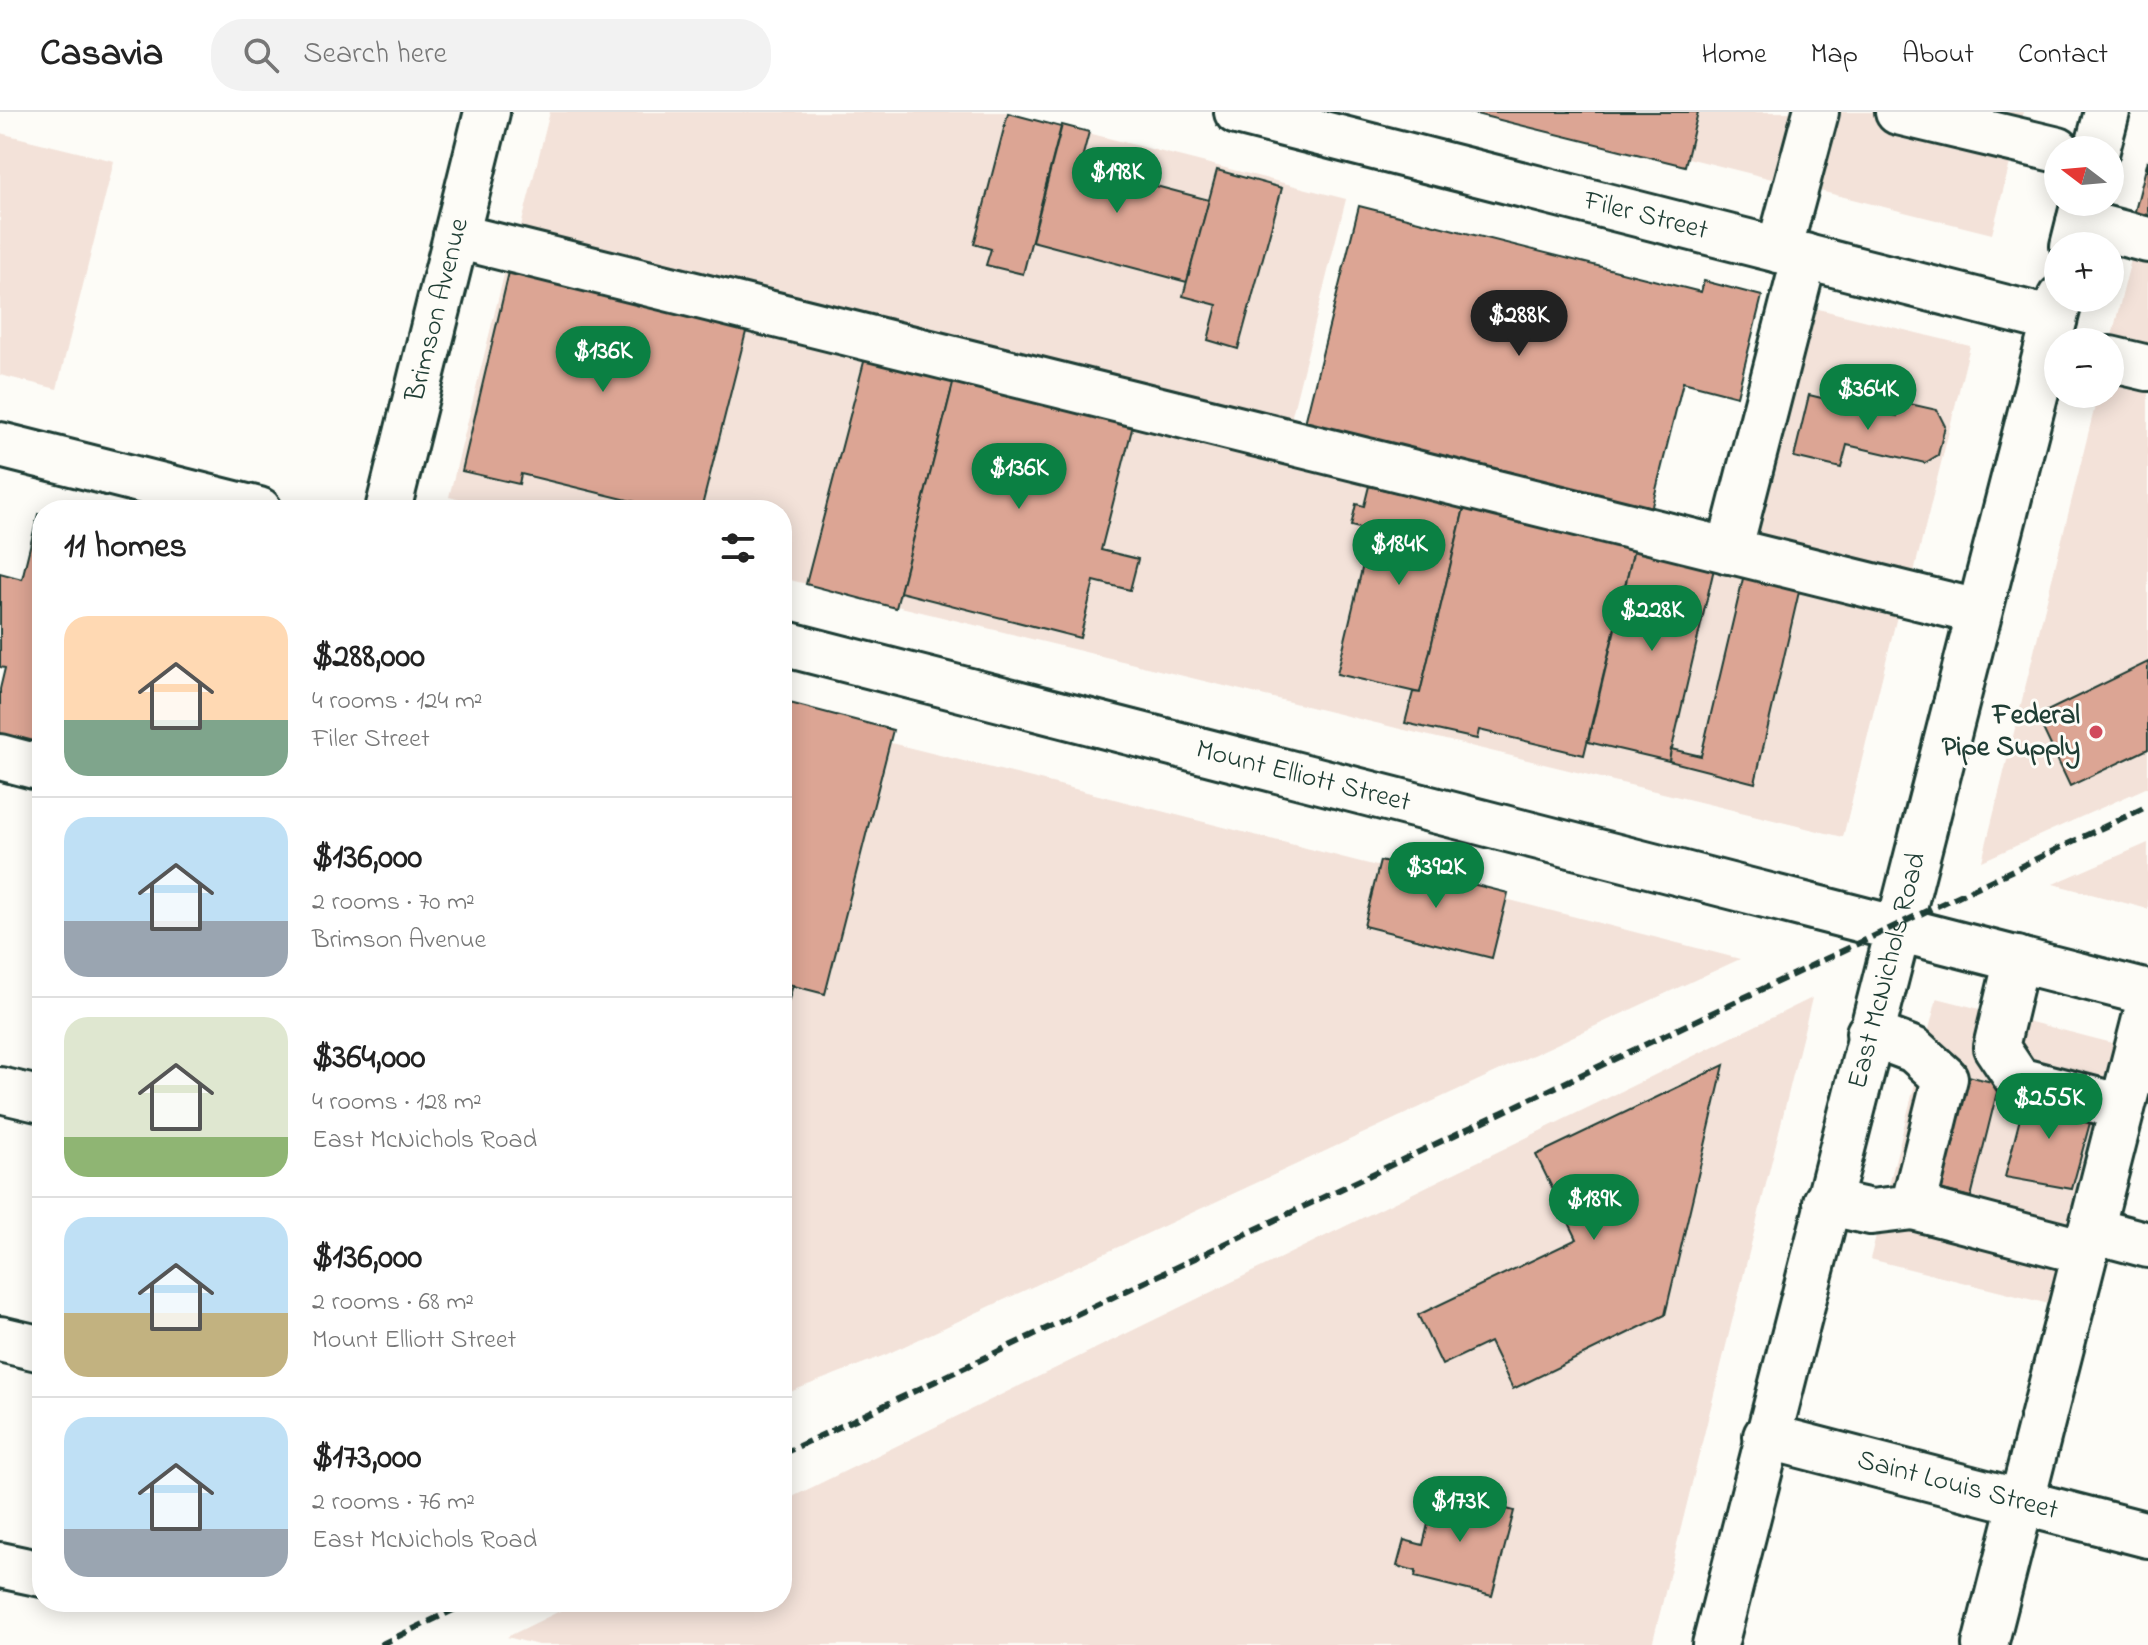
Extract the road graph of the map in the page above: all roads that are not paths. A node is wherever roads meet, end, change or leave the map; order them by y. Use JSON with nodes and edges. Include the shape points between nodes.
{"nodes":[{"id":1,"x":487,"y":112,"type":"edge"},
{"id":2,"x":1237,"y":112,"type":"edge"},
{"id":3,"x":1816,"y":112,"type":"edge"},
{"id":4,"x":1898,"y":112,"type":"edge"},
{"id":5,"x":2107,"y":112,"type":"edge"},
{"id":6,"x":2101,"y":136,"type":"edge"},
{"id":7,"x":2044,"y":147,"type":"edge"},
{"id":8,"x":2079,"y":223,"type":"edge"},
{"id":9,"x":456,"y":236,"type":"junction"},
{"id":10,"x":2148,"y":240,"type":"edge"},
{"id":11,"x":1792,"y":253,"type":"junction"},
{"id":12,"x":2055,"y":327,"type":"edge"},
{"id":13,"x":2124,"y":362,"type":"edge"},
{"id":14,"x":2148,"y":368,"type":"edge"},
{"id":15,"x":0,"y":445,"type":"edge"},
{"id":16,"x":219,"y":500,"type":"edge"},
{"id":17,"x":390,"y":500,"type":"edge"},
{"id":18,"x":1729,"y":551,"type":"junction"},
{"id":19,"x":1978,"y":612,"type":"junction"},
{"id":20,"x":792,"y":646,"type":"edge"},
{"id":21,"x":0,"y":757,"type":"edge"},
{"id":22,"x":32,"y":765,"type":"edge"},
{"id":23,"x":1896,"y":928,"type":"junction"},
{"id":24,"x":2017,"y":959,"type":"junction"},
{"id":25,"x":2148,"y":993,"type":"edge"},
{"id":26,"x":2148,"y":1007,"type":"edge"},
{"id":27,"x":1869,"y":1033,"type":"junction"},
{"id":28,"x":1996,"y":1047,"type":"junction"},
{"id":29,"x":1945,"y":1078,"type":"junction"},
{"id":30,"x":0,"y":1090,"type":"edge"},
{"id":31,"x":32,"y":1098,"type":"edge"},
{"id":32,"x":2122,"y":1107,"type":"junction"},
{"id":33,"x":1826,"y":1202,"type":"junction"},
{"id":34,"x":1913,"y":1207,"type":"junction"},
{"id":35,"x":2088,"y":1241,"type":"junction"},
{"id":36,"x":2148,"y":1245,"type":"edge"},
{"id":37,"x":0,"y":1339,"type":"edge"},
{"id":38,"x":32,"y":1347,"type":"edge"},
{"id":39,"x":1766,"y":1436,"type":"junction"},
{"id":40,"x":2022,"y":1502,"type":"junction"},
{"id":41,"x":2148,"y":1535,"type":"edge"},
{"id":42,"x":0,"y":1565,"type":"edge"},
{"id":43,"x":32,"y":1572,"type":"edge"},
{"id":44,"x":1715,"y":1645,"type":"edge"},
{"id":45,"x":1985,"y":1645,"type":"edge"}],
"edges":[{"from":1,"to":9,"type":"street","name":"Brimson Avenue"},
{"from":2,"to":11,"type":"street","name":"Filer Street"},
{"from":3,"to":11,"type":"street"},
{"from":4,"to":7,"type":"street"},
{"from":5,"to":6,"type":"street"},
{"from":8,"to":10,"type":"street"},
{"from":9,"to":17,"type":"street","name":"Brimson Avenue"},
{"from":9,"to":18,"type":"street"},
{"from":11,"to":12,"type":"street","name":"Filer Street"},
{"from":11,"to":18,"type":"street"},
{"from":12,"to":19,"type":"street","name":"East McNichols Road"},
{"from":13,"to":14,"type":"street"},
{"from":15,"to":16,"type":"street"},
{"from":18,"to":19,"type":"street"},
{"from":19,"to":23,"type":"street","name":"East McNichols Road"},
{"from":20,"to":23,"type":"street","name":"Mount Elliott Street"},
{"from":21,"to":22,"type":"street"},
{"from":23,"to":24,"type":"street","name":"Mount Elliott Street"},
{"from":23,"to":27,"type":"street","name":"East McNichols Road"},
{"from":24,"to":25,"type":"street","name":"Mount Elliott Street"},
{"from":24,"to":28,"type":"street"},
{"from":26,"to":32,"type":"street"},
{"from":27,"to":29,"type":"street","via":[[1914,1050]]},
{"from":27,"to":33,"type":"street","name":"East McNichols Road"},
{"from":28,"to":29,"type":"street"},
{"from":28,"to":32,"type":"street","via":[[2018,1080]]},
{"from":29,"to":34,"type":"street"},
{"from":30,"to":31,"type":"street"},
{"from":32,"to":35,"type":"street"},
{"from":33,"to":34,"type":"street","via":[[1871,1212]]},
{"from":33,"to":39,"type":"street","name":"East McNichols Road"},
{"from":34,"to":35,"type":"street"},
{"from":35,"to":36,"type":"street"},
{"from":35,"to":40,"type":"street"},
{"from":37,"to":38,"type":"street"},
{"from":39,"to":40,"type":"street","name":"Saint Louis Street"},
{"from":39,"to":44,"type":"street","name":"East McNichols Road"},
{"from":40,"to":41,"type":"street","name":"Saint Louis Street"},
{"from":40,"to":45,"type":"street"},
{"from":42,"to":43,"type":"street"}]}
